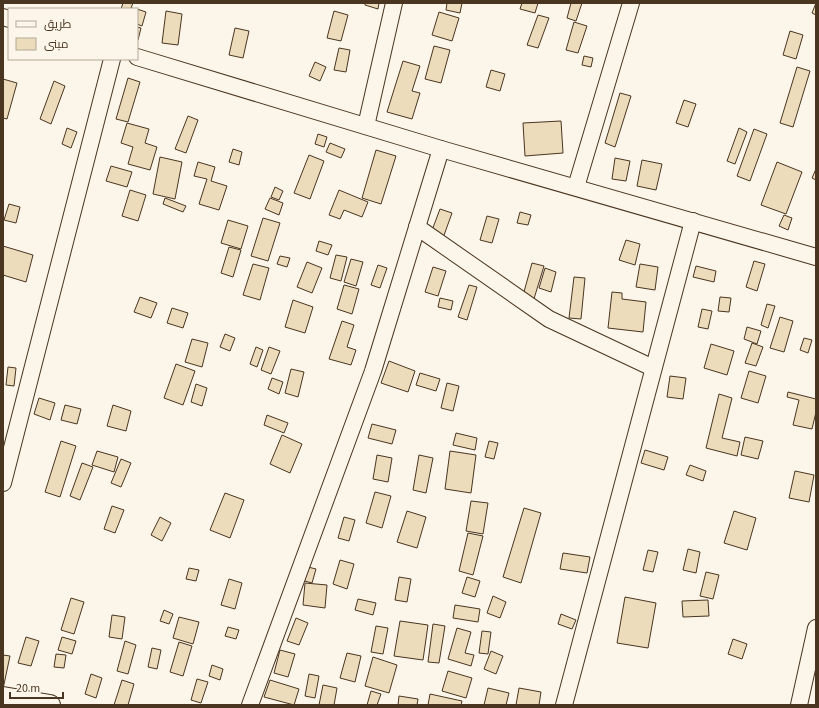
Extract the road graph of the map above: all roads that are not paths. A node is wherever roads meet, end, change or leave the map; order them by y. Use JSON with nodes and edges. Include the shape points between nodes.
{"nodes":[{"id":1,"x":394,"y":3,"type":"edge"},
{"id":2,"x":630,"y":3,"type":"edge"},
{"id":3,"x":138,"y":57,"type":"edge"},
{"id":4,"x":112,"y":60,"type":"edge"},
{"id":5,"x":366,"y":126,"type":"junction"},
{"id":6,"x":441,"y":149,"type":"junction"},
{"id":7,"x":576,"y":188,"type":"junction"},
{"id":8,"x":693,"y":221,"type":"junction"},
{"id":9,"x":417,"y":227,"type":"junction"},
{"id":10,"x":816,"y":257,"type":"edge"},
{"id":11,"x":653,"y":368,"type":"junction"},
{"id":12,"x":3,"y":483,"type":"edge"},
{"id":13,"x":816,"y":628,"type":"edge"},
{"id":14,"x":3,"y":697,"type":"edge"},
{"id":15,"x":50,"y":705,"type":"edge"},
{"id":16,"x":250,"y":705,"type":"edge"},
{"id":17,"x":564,"y":705,"type":"edge"},
{"id":18,"x":799,"y":705,"type":"edge"}],
"edges":[{"from":1,"to":5,"type":"street"},
{"from":2,"to":7,"type":"street"},
{"from":3,"to":5,"type":"street"},
{"from":4,"to":12,"type":"street"},
{"from":5,"to":6,"type":"street"},
{"from":6,"to":7,"type":"street"},
{"from":6,"to":9,"type":"street"},
{"from":7,"to":8,"type":"street"},
{"from":8,"to":10,"type":"street"},
{"from":8,"to":11,"type":"street"},
{"from":9,"to":11,"type":"street","via":[[548,319]]},
{"from":9,"to":16,"type":"street","via":[[373,371]]},
{"from":11,"to":17,"type":"street"},
{"from":13,"to":18,"type":"street"},
{"from":14,"to":15,"type":"street"}]}
